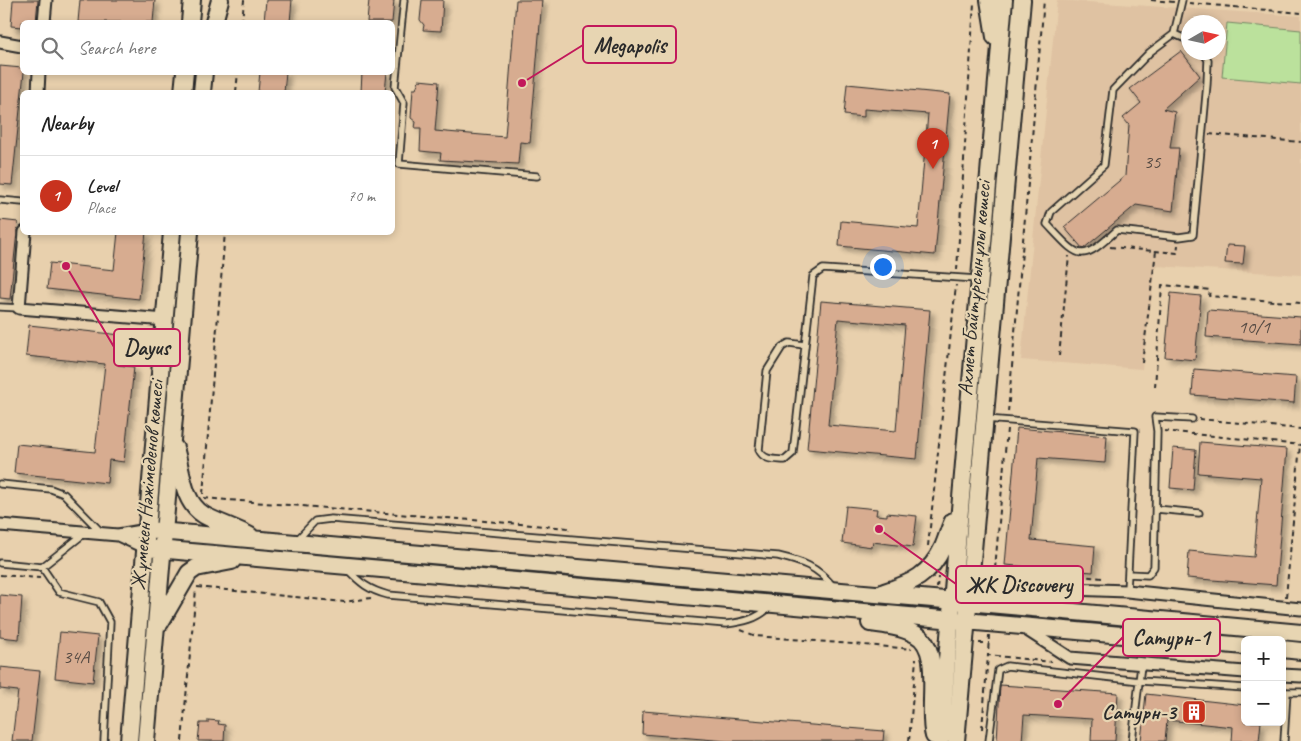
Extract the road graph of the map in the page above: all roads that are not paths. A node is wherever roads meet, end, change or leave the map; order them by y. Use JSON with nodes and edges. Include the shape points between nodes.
{"nodes":[{"id":1,"x":46,"y":0,"type":"edge"},
{"id":2,"x":192,"y":0,"type":"edge"},
{"id":3,"x":210,"y":0,"type":"edge"},
{"id":4,"x":220,"y":0,"type":"edge"},
{"id":5,"x":404,"y":0,"type":"edge"},
{"id":6,"x":1004,"y":0,"type":"edge"},
{"id":7,"x":1022,"y":0,"type":"edge"},
{"id":8,"x":1182,"y":1,"type":"edge"},
{"id":9,"x":982,"y":2,"type":"edge"},
{"id":10,"x":44,"y":20,"type":"edge"},
{"id":11,"x":190,"y":20,"type":"edge"},
{"id":12,"x":208,"y":20,"type":"edge"},
{"id":13,"x":215,"y":20,"type":"edge"},
{"id":14,"x":1174,"y":34,"type":"junction"},
{"id":15,"x":1181,"y":37,"type":"edge"},
{"id":16,"x":0,"y":42,"type":"edge"},
{"id":17,"x":20,"y":46,"type":"edge"},
{"id":18,"x":1208,"y":60,"type":"edge"},
{"id":19,"x":998,"y":71,"type":"junction"},
{"id":20,"x":39,"y":75,"type":"edge"},
{"id":21,"x":185,"y":75,"type":"edge"},
{"id":22,"x":204,"y":75,"type":"edge"},
{"id":23,"x":38,"y":90,"type":"edge"},
{"id":24,"x":183,"y":90,"type":"edge"},
{"id":25,"x":202,"y":90,"type":"edge"},
{"id":26,"x":537,"y":176,"type":"dead end"},
{"id":27,"x":0,"y":200,"type":"edge"},
{"id":28,"x":20,"y":202,"type":"edge"},
{"id":29,"x":26,"y":235,"type":"edge"},
{"id":30,"x":172,"y":235,"type":"edge"},
{"id":31,"x":190,"y":235,"type":"edge"},
{"id":32,"x":980,"y":279,"type":"junction"},
{"id":33,"x":0,"y":307,"type":"edge"},
{"id":34,"x":19,"y":308,"type":"junction"},
{"id":35,"x":166,"y":320,"type":"junction"},
{"id":36,"x":804,"y":344,"type":"junction"},
{"id":37,"x":984,"y":419,"type":"junction"},
{"id":38,"x":1192,"y":419,"type":"road end"},
{"id":39,"x":172,"y":438,"type":"junction"},
{"id":40,"x":0,"y":484,"type":"edge"},
{"id":41,"x":959,"y":508,"type":"junction"},
{"id":42,"x":1156,"y":509,"type":"junction"},
{"id":43,"x":1199,"y":513,"type":"dead end"},
{"id":44,"x":0,"y":525,"type":"edge"},
{"id":45,"x":147,"y":530,"type":"junction"},
{"id":46,"x":164,"y":532,"type":"junction"},
{"id":47,"x":85,"y":533,"type":"junction"},
{"id":48,"x":103,"y":534,"type":"junction"},
{"id":49,"x":118,"y":535,"type":"junction"},
{"id":50,"x":259,"y":540,"type":"junction"},
{"id":51,"x":293,"y":543,"type":"junction"},
{"id":52,"x":146,"y":548,"type":"junction"},
{"id":53,"x":163,"y":550,"type":"junction"},
{"id":54,"x":243,"y":557,"type":"junction"},
{"id":55,"x":0,"y":563,"type":"edge"},
{"id":56,"x":344,"y":566,"type":"junction"},
{"id":57,"x":42,"y":567,"type":"junction"},
{"id":58,"x":941,"y":573,"type":"junction"},
{"id":59,"x":1127,"y":582,"type":"junction"},
{"id":60,"x":837,"y":590,"type":"junction"},
{"id":61,"x":877,"y":594,"type":"junction"},
{"id":62,"x":959,"y":601,"type":"junction"},
{"id":63,"x":772,"y":604,"type":"junction"},
{"id":64,"x":828,"y":609,"type":"junction"},
{"id":65,"x":1030,"y":609,"type":"junction"},
{"id":66,"x":1301,"y":609,"type":"edge"},
{"id":67,"x":958,"y":621,"type":"junction"},
{"id":68,"x":1022,"y":627,"type":"junction"},
{"id":69,"x":156,"y":631,"type":"junction"},
{"id":70,"x":1301,"y":633,"type":"edge"},
{"id":71,"x":1241,"y":646,"type":"edge"},
{"id":72,"x":1286,"y":649,"type":"edge"},
{"id":73,"x":1301,"y":651,"type":"edge"},
{"id":74,"x":1141,"y":664,"type":"junction"},
{"id":75,"x":1241,"y":672,"type":"edge"},
{"id":76,"x":1286,"y":675,"type":"edge"},
{"id":77,"x":1301,"y":676,"type":"edge"},
{"id":78,"x":1140,"y":682,"type":"junction"},
{"id":79,"x":1241,"y":688,"type":"edge"},
{"id":80,"x":1286,"y":691,"type":"edge"},
{"id":81,"x":1301,"y":692,"type":"edge"},
{"id":82,"x":1284,"y":726,"type":"edge"},
{"id":83,"x":104,"y":741,"type":"edge"},
{"id":84,"x":129,"y":741,"type":"edge"},
{"id":85,"x":146,"y":741,"type":"edge"},
{"id":86,"x":935,"y":741,"type":"edge"},
{"id":87,"x":940,"y":741,"type":"edge"},
{"id":88,"x":956,"y":741,"type":"edge"},
{"id":89,"x":989,"y":741,"type":"edge"},
{"id":90,"x":1132,"y":741,"type":"edge"},
{"id":91,"x":1284,"y":741,"type":"edge"}],
"edges":[{"from":1,"to":10,"type":"street"},
{"from":2,"to":11,"type":"main road"},
{"from":3,"to":12,"type":"main road"},
{"from":4,"to":13,"type":"main road"},
{"from":5,"to":26,"type":"lane","via":[[395,87],[404,104],[399,164]]},
{"from":6,"to":19,"type":"main road","name":"Ахмет Байтұрсынұлы көшесі"},
{"from":7,"to":37,"type":"main road","name":"Ахмет Байтұрсынұлы көшесі"},
{"from":8,"to":14,"type":"lane"},
{"from":9,"to":19,"type":"main road"},
{"from":14,"to":15,"type":"lane"},
{"from":14,"to":18,"type":"lane","via":[[1150,52],[1113,90],[1104,165],[1051,212],[1047,224],[1070,249],[1081,255],[1088,254],[1118,230],[1179,237],[1193,235]]},
{"from":16,"to":17,"type":"street"},
{"from":19,"to":32,"type":"main road","name":"Ахмет Байтұрсынұлы көшесі"},
{"from":20,"to":23,"type":"street"},
{"from":21,"to":24,"type":"main road"},
{"from":22,"to":25,"type":"main road"},
{"from":27,"to":28,"type":"lane"},
{"from":29,"to":34,"type":"street"},
{"from":30,"to":35,"type":"main road","name":"Жұмекен Нәжімеденов көшесі"},
{"from":31,"to":39,"type":"main road","name":"Жұмекен Нәжімеденов көшесі"},
{"from":32,"to":36,"type":"lane","via":[[824,269],[813,276]]},
{"from":32,"to":41,"type":"main road","name":"Ахмет Байтұрсынұлы көшесі"},
{"from":33,"to":34,"type":"lane"},
{"from":34,"to":35,"type":"street"},
{"from":35,"to":45,"type":"main road","name":"Жұмекен Нәжімеденов көшесі"},
{"from":36,"to":36,"type":"lane","via":[[793,453],[785,460],[767,459],[758,450],[767,371],[782,348],[789,343]]},
{"from":37,"to":59,"type":"lane","via":[[1136,431]]},
{"from":37,"to":62,"type":"main road","name":"Ахмет Байтұрсынұлы көшесі","via":[[970,579]]},
{"from":38,"to":42,"type":"lane","via":[[1155,417]]},
{"from":39,"to":46,"type":"main road","name":"Жұмекен Нәжімеденов көшесі"},
{"from":39,"to":50,"type":"main road","via":[[185,488],[193,505],[203,514]]},
{"from":40,"to":48,"type":"lane","via":[[64,494]]},
{"from":41,"to":58,"type":"main road","name":"Ахмет Байтұрсынұлы көшесі"},
{"from":41,"to":58,"type":"main road","via":[[943,546]]},
{"from":42,"to":43,"type":"lane"},
{"from":42,"to":59,"type":"lane","via":[[1154,566],[1148,574]]},
{"from":44,"to":47,"type":"street"},
{"from":45,"to":46,"type":"main road"},
{"from":45,"to":49,"type":"street"},
{"from":45,"to":52,"type":"main road","name":"Жұмекен Нәжімеденов көшесі"},
{"from":46,"to":50,"type":"main road"},
{"from":46,"to":53,"type":"main road","name":"Жұмекен Нәжімеденов көшесі"},
{"from":47,"to":48,"type":"street"},
{"from":47,"to":57,"type":"lane"},
{"from":48,"to":49,"type":"street"},
{"from":49,"to":52,"type":"street"},
{"from":50,"to":51,"type":"main road"},
{"from":51,"to":60,"type":"main road"},
{"from":51,"to":60,"type":"lane","via":[[315,521],[331,519],[778,556],[806,562]]},
{"from":52,"to":53,"type":"main road"},
{"from":52,"to":84,"type":"main road","name":"Жұмекен Нәжімеденов көшесі"},
{"from":53,"to":54,"type":"main road"},
{"from":53,"to":69,"type":"main road","name":"Жұмекен Нәжімеденов көшесі"},
{"from":54,"to":56,"type":"main road"},
{"from":54,"to":69,"type":"main road","via":[[196,568],[188,573]]},
{"from":55,"to":57,"type":"lane"},
{"from":56,"to":63,"type":"main road"},
{"from":56,"to":63,"type":"lane","via":[[360,584],[388,595],[726,624],[745,622],[762,615]]},
{"from":57,"to":83,"type":"lane","via":[[58,592],[99,602],[110,622]]},
{"from":58,"to":61,"type":"main road"},
{"from":58,"to":62,"type":"main road","name":"Ахмет Байтұрсынұлы көшесі"},
{"from":59,"to":65,"type":"street","via":[[1070,589]]},
{"from":59,"to":66,"type":"street"},
{"from":60,"to":61,"type":"main road"},
{"from":61,"to":62,"type":"main road"},
{"from":62,"to":65,"type":"main road"},
{"from":62,"to":67,"type":"main road"},
{"from":63,"to":64,"type":"main road"},
{"from":64,"to":67,"type":"main road"},
{"from":64,"to":86,"type":"main road","via":[[856,621],[901,628],[917,634],[926,643],[931,657],[930,702]]},
{"from":65,"to":70,"type":"main road"},
{"from":67,"to":68,"type":"main road"},
{"from":67,"to":87,"type":"main road"},
{"from":67,"to":88,"type":"main road"},
{"from":68,"to":71,"type":"main road"},
{"from":68,"to":74,"type":"street","via":[[1070,658]]},
{"from":69,"to":85,"type":"main road","name":"Жұмекен Нәжімеденов көшесі"},
{"from":72,"to":73,"type":"main road"},
{"from":74,"to":75,"type":"street"},
{"from":74,"to":78,"type":"lane"},
{"from":76,"to":77,"type":"street"},
{"from":78,"to":79,"type":"lane"},
{"from":78,"to":89,"type":"lane","via":[[1007,666],[998,670]]},
{"from":78,"to":90,"type":"lane"},
{"from":80,"to":81,"type":"lane"},
{"from":82,"to":91,"type":"lane"}]}
